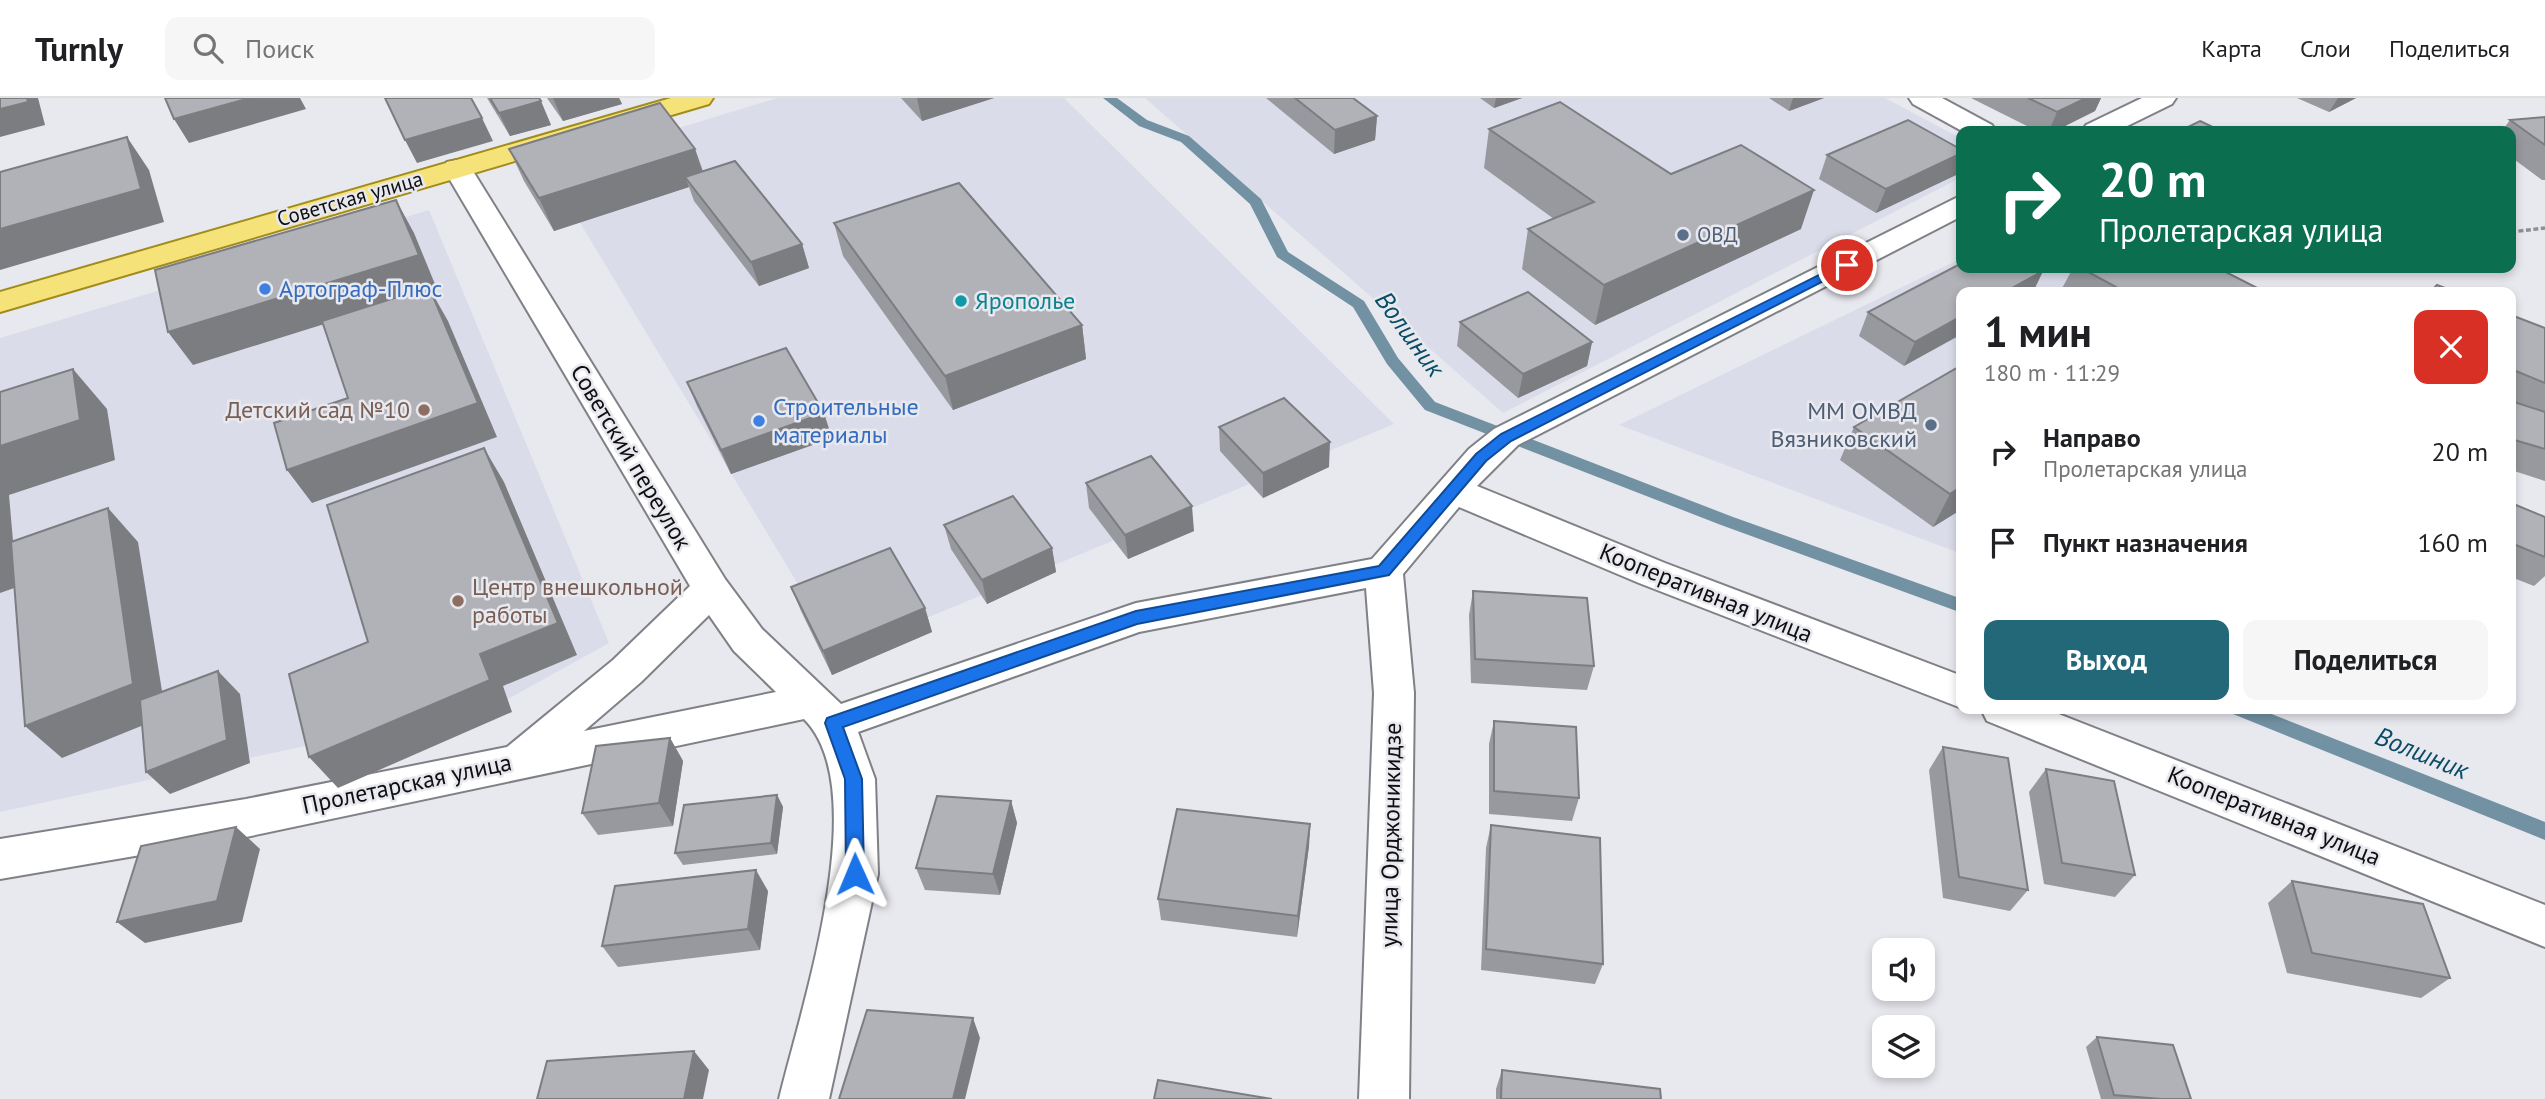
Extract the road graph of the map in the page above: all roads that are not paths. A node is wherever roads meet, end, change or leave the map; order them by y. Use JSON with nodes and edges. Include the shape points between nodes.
{"nodes":[{"id":1,"x":700,"y":98,"type":"edge"},
{"id":2,"x":1922,"y":98,"type":"edge"},
{"id":3,"x":2163,"y":98,"type":"edge"},
{"id":4,"x":1973,"y":126,"type":"edge"},
{"id":5,"x":2106,"y":126,"type":"edge"},
{"id":6,"x":457,"y":168,"type":"junction"},
{"id":7,"x":1956,"y":207,"type":"edge"},
{"id":8,"x":0,"y":302,"type":"edge"},
{"id":9,"x":1452,"y":490,"type":"junction"},
{"id":10,"x":1384,"y":571,"type":"junction"},
{"id":11,"x":711,"y":589,"type":"junction"},
{"id":12,"x":1956,"y":691,"type":"edge"},
{"id":13,"x":823,"y":712,"type":"junction"},
{"id":14,"x":2015,"y":714,"type":"edge"},
{"id":15,"x":517,"y":761,"type":"junction"},
{"id":16,"x":0,"y":859,"type":"edge"},
{"id":17,"x":2545,"y":926,"type":"edge"},
{"id":18,"x":804,"y":1099,"type":"edge"},
{"id":19,"x":1384,"y":1099,"type":"edge"}],
"edges":[{"from":1,"to":6,"type":"main road","name":"Советская улица"},
{"from":2,"to":4,"type":"street"},
{"from":3,"to":5,"type":"street"},
{"from":6,"to":8,"type":"main road","name":"Советская улица"},
{"from":6,"to":11,"type":"street","name":"Советский переулок"},
{"from":7,"to":9,"type":"street","via":[[1506,438]]},
{"from":9,"to":10,"type":"street"},
{"from":9,"to":12,"type":"street","name":"Кооперативная улица"},
{"from":10,"to":13,"type":"street","name":"Пролетарская улица","via":[[1136,618]]},
{"from":10,"to":19,"type":"street","name":"улица Орджоникидзе","via":[[1394,693]]},
{"from":11,"to":13,"type":"street","name":"Советский переулок","via":[[748,640]]},
{"from":11,"to":15,"type":"street","via":[[627,671]]},
{"from":13,"to":15,"type":"street","name":"Пролетарская улица"},
{"from":13,"to":18,"type":"street","via":[[853,779],[855,874]]},
{"from":14,"to":17,"type":"street","name":"Кооперативная улица"},
{"from":15,"to":16,"type":"street","name":"Пролетарская улица","via":[[246,818]]}]}
